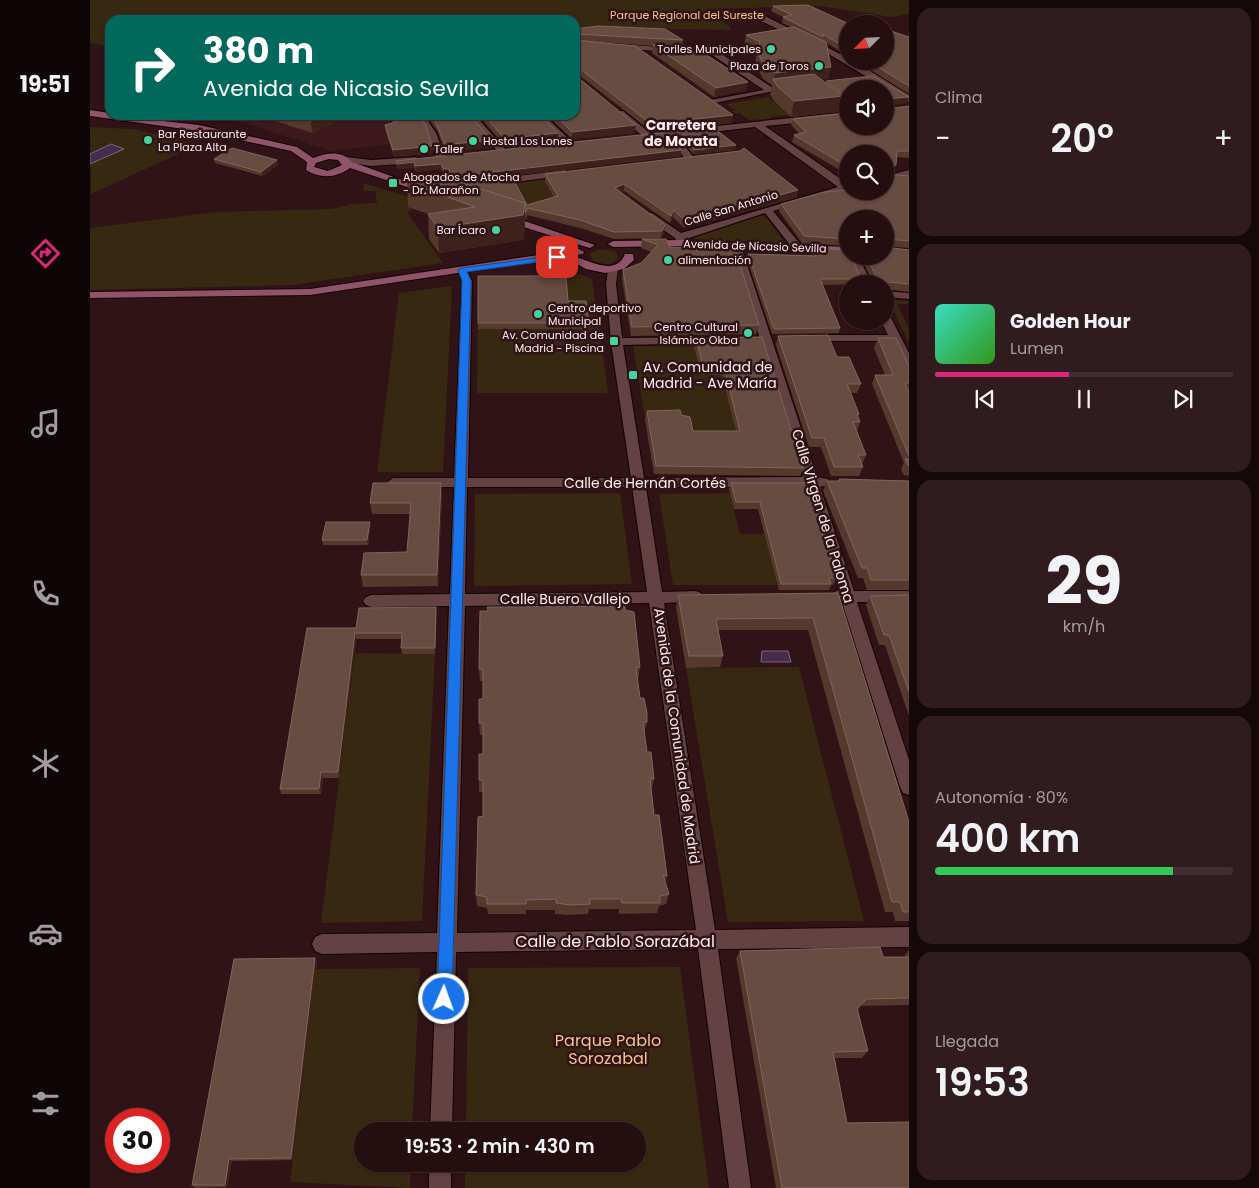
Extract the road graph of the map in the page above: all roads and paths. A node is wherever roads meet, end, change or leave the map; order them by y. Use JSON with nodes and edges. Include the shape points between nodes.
{"nodes":[{"id":1,"x":762,"y":18,"type":"dead end"},
{"id":2,"x":609,"y":45,"type":"edge"},
{"id":3,"x":635,"y":47,"type":"junction"},
{"id":4,"x":839,"y":56,"type":"edge"},
{"id":5,"x":651,"y":58,"type":"edge"},
{"id":6,"x":863,"y":70,"type":"edge"},
{"id":7,"x":874,"y":77,"type":"junction"},
{"id":8,"x":854,"y":79,"type":"edge"},
{"id":9,"x":787,"y":88,"type":"edge"},
{"id":10,"x":770,"y":90,"type":"junction"},
{"id":11,"x":705,"y":96,"type":"edge"},
{"id":12,"x":909,"y":99,"type":"edge"},
{"id":13,"x":713,"y":102,"type":"junction"},
{"id":14,"x":612,"y":106,"type":"edge"},
{"id":15,"x":839,"y":112,"type":"edge"},
{"id":16,"x":90,"y":113,"type":"edge"},
{"id":17,"x":105,"y":115,"type":"edge"},
{"id":18,"x":141,"y":120,"type":"edge"},
{"id":19,"x":423,"y":120,"type":"edge"},
{"id":20,"x":474,"y":120,"type":"edge"},
{"id":21,"x":544,"y":120,"type":"edge"},
{"id":22,"x":757,"y":125,"type":"junction"},
{"id":23,"x":746,"y":126,"type":"junction"},
{"id":24,"x":671,"y":134,"type":"junction"},
{"id":25,"x":648,"y":136,"type":"junction"},
{"id":26,"x":638,"y":137,"type":"edge"},
{"id":27,"x":579,"y":143,"type":"edge"},
{"id":28,"x":294,"y":149,"type":"junction"},
{"id":29,"x":502,"y":151,"type":"edge"},
{"id":30,"x":324,"y":156,"type":"junction"},
{"id":31,"x":690,"y":159,"type":"edge"},
{"id":32,"x":312,"y":161,"type":"junction"},
{"id":33,"x":347,"y":162,"type":"junction"},
{"id":34,"x":385,"y":163,"type":"junction"},
{"id":35,"x":338,"y":172,"type":"junction"},
{"id":36,"x":571,"y":173,"type":"edge"},
{"id":37,"x":909,"y":173,"type":"edge"},
{"id":38,"x":378,"y":176,"type":"junction"},
{"id":39,"x":894,"y":176,"type":"edge"},
{"id":40,"x":483,"y":183,"type":"edge"},
{"id":41,"x":839,"y":183,"type":"edge"},
{"id":42,"x":430,"y":190,"type":"edge"},
{"id":43,"x":839,"y":190,"type":"edge"},
{"id":44,"x":767,"y":210,"type":"junction"},
{"id":45,"x":643,"y":211,"type":"edge"},
{"id":46,"x":495,"y":214,"type":"edge"},
{"id":47,"x":681,"y":240,"type":"junction"},
{"id":48,"x":662,"y":243,"type":"junction"},
{"id":49,"x":613,"y":244,"type":"junction"},
{"id":50,"x":736,"y":246,"type":"junction"},
{"id":51,"x":798,"y":248,"type":"junction"},
{"id":52,"x":839,"y":250,"type":"edge"},
{"id":53,"x":583,"y":252,"type":"junction"},
{"id":54,"x":629,"y":256,"type":"junction"},
{"id":55,"x":597,"y":269,"type":"junction"},
{"id":56,"x":613,"y":269,"type":"junction"},
{"id":57,"x":462,"y":270,"type":"junction"},
{"id":58,"x":611,"y":284,"type":"junction"},
{"id":59,"x":90,"y":295,"type":"edge"},
{"id":60,"x":894,"y":295,"type":"edge"},
{"id":61,"x":909,"y":296,"type":"edge"},
{"id":62,"x":892,"y":330,"type":"edge"},
{"id":63,"x":794,"y":338,"type":"edge"},
{"id":64,"x":896,"y":338,"type":"junction"},
{"id":65,"x":726,"y":340,"type":"edge"},
{"id":66,"x":618,"y":342,"type":"junction"},
{"id":67,"x":909,"y":364,"type":"edge"},
{"id":68,"x":460,"y":482,"type":"junction"},
{"id":69,"x":813,"y":482,"type":"junction"},
{"id":70,"x":832,"y":482,"type":"edge"},
{"id":71,"x":380,"y":483,"type":"edge"},
{"id":72,"x":640,"y":483,"type":"junction"},
{"id":73,"x":819,"y":596,"type":"edge"},
{"id":74,"x":848,"y":596,"type":"junction"},
{"id":75,"x":714,"y":597,"type":"edge"},
{"id":76,"x":909,"y":597,"type":"edge"},
{"id":77,"x":656,"y":598,"type":"junction"},
{"id":78,"x":457,"y":600,"type":"junction"},
{"id":79,"x":370,"y":601,"type":"dead end"},
{"id":80,"x":909,"y":787,"type":"edge"},
{"id":81,"x":909,"y":937,"type":"edge"},
{"id":82,"x":707,"y":940,"type":"junction"},
{"id":83,"x":446,"y":942,"type":"junction"},
{"id":84,"x":322,"y":944,"type":"dead end"},
{"id":85,"x":441,"y":1122,"type":"edge"},
{"id":86,"x":440,"y":1172,"type":"edge"},
{"id":87,"x":440,"y":1188,"type":"edge"},
{"id":88,"x":740,"y":1188,"type":"edge"}],
"edges":[{"from":1,"to":4,"type":"street"},
{"from":2,"to":3,"type":"street"},
{"from":3,"to":5,"type":"street"},
{"from":3,"to":10,"type":"street","via":[[714,53]]},
{"from":6,"to":7,"type":"street"},
{"from":7,"to":8,"type":"street"},
{"from":7,"to":12,"type":"street"},
{"from":9,"to":10,"type":"street"},
{"from":10,"to":13,"type":"street"},
{"from":11,"to":13,"type":"street"},
{"from":13,"to":23,"type":"street"},
{"from":14,"to":25,"type":"street"},
{"from":15,"to":22,"type":"street"},
{"from":16,"to":17,"type":"main road"},
{"from":18,"to":28,"type":"main road","via":[[199,128]]},
{"from":19,"to":34,"type":"street","via":[[432,133],[436,158]]},
{"from":20,"to":29,"type":"street"},
{"from":21,"to":27,"type":"street","via":[[564,145]]},
{"from":22,"to":23,"type":"street"},
{"from":22,"to":41,"type":"street"},
{"from":23,"to":24,"type":"street"},
{"from":24,"to":25,"type":"street"},
{"from":24,"to":31,"type":"street"},
{"from":25,"to":26,"type":"street"},
{"from":28,"to":30,"type":"main road"},
{"from":28,"to":32,"type":"main road"},
{"from":30,"to":32,"type":"main road"},
{"from":30,"to":33,"type":"main road","via":[[337,156]]},
{"from":32,"to":35,"type":"main road","via":[[309,168],[315,172]]},
{"from":33,"to":34,"type":"street"},
{"from":33,"to":35,"type":"main road","via":[[345,168]]},
{"from":33,"to":38,"type":"main road"},
{"from":34,"to":38,"type":"street","via":[[377,169]]},
{"from":35,"to":38,"type":"main road"},
{"from":36,"to":40,"type":"street"},
{"from":37,"to":39,"type":"street"},
{"from":38,"to":42,"type":"main road"},
{"from":43,"to":44,"type":"street","name":"Calle San Antonio"},
{"from":44,"to":47,"type":"street","name":"Calle San Antonio"},
{"from":44,"to":51,"type":"street"},
{"from":45,"to":47,"type":"street"},
{"from":46,"to":53,"type":"main road","via":[[557,235]]},
{"from":47,"to":48,"type":"main road","name":"Avenida de Nicasio Sevilla"},
{"from":47,"to":50,"type":"main road","name":"Avenida de Nicasio Sevilla"},
{"from":48,"to":49,"type":"main road","name":"Avenida de Nicasio Sevilla"},
{"from":48,"to":54,"type":"main road","name":"Avenida de Nicasio Sevilla"},
{"from":49,"to":53,"type":"main road","name":"Avenida de Nicasio Sevilla"},
{"from":49,"to":54,"type":"main road","via":[[624,249]]},
{"from":50,"to":51,"type":"main road","name":"Avenida de Nicasio Sevilla"},
{"from":50,"to":69,"type":"street","name":"Calle Virgen de la Paloma"},
{"from":51,"to":52,"type":"main road","name":"Avenida de Nicasio Sevilla"},
{"from":53,"to":55,"type":"main road"},
{"from":53,"to":57,"type":"main road"},
{"from":54,"to":56,"type":"main road","name":"Avenida de Nicasio Sevilla","via":[[625,264]]},
{"from":55,"to":56,"type":"main road"},
{"from":55,"to":58,"type":"street"},
{"from":56,"to":58,"type":"street","name":"Avenida de la Comunidad de Madrid"},
{"from":57,"to":59,"type":"main road","via":[[310,292]]},
{"from":57,"to":68,"type":"street","via":[[466,281]]},
{"from":58,"to":66,"type":"street","name":"Avenida de la Comunidad de Madrid"},
{"from":60,"to":61,"type":"street"},
{"from":62,"to":64,"type":"street"},
{"from":63,"to":64,"type":"street"},
{"from":64,"to":67,"type":"street"},
{"from":65,"to":66,"type":"street"},
{"from":66,"to":72,"type":"street","name":"Avenida de la Comunidad de Madrid"},
{"from":68,"to":71,"type":"street","name":"Calle de Hernán Cortés"},
{"from":68,"to":72,"type":"street","name":"Calle de Hernán Cortés"},
{"from":68,"to":78,"type":"street"},
{"from":69,"to":70,"type":"street","name":"Calle de Hernán Cortés"},
{"from":69,"to":72,"type":"street","name":"Calle de Hernán Cortés"},
{"from":69,"to":74,"type":"street","name":"Calle Virgen de la Paloma"},
{"from":72,"to":77,"type":"street","name":"Avenida de la Comunidad de Madrid"},
{"from":73,"to":74,"type":"street"},
{"from":74,"to":76,"type":"street"},
{"from":74,"to":80,"type":"street","name":"Calle Virgen de la Paloma"},
{"from":75,"to":77,"type":"street","name":"Calle Buero Vallejo"},
{"from":77,"to":78,"type":"street","name":"Calle Buero Vallejo"},
{"from":77,"to":82,"type":"street","name":"Avenida de la Comunidad de Madrid"},
{"from":78,"to":79,"type":"street","name":"Calle Buero Vallejo"},
{"from":78,"to":83,"type":"street"},
{"from":81,"to":82,"type":"street","name":"Calle de Pablo Sorazábal"},
{"from":82,"to":83,"type":"street","name":"Calle de Pablo Sorazábal"},
{"from":82,"to":88,"type":"street","name":"Avenida de la Comunidad de Madrid"},
{"from":83,"to":84,"type":"street","name":"Calle de Pablo Sorazábal"},
{"from":83,"to":85,"type":"street"},
{"from":86,"to":87,"type":"street"}]}
